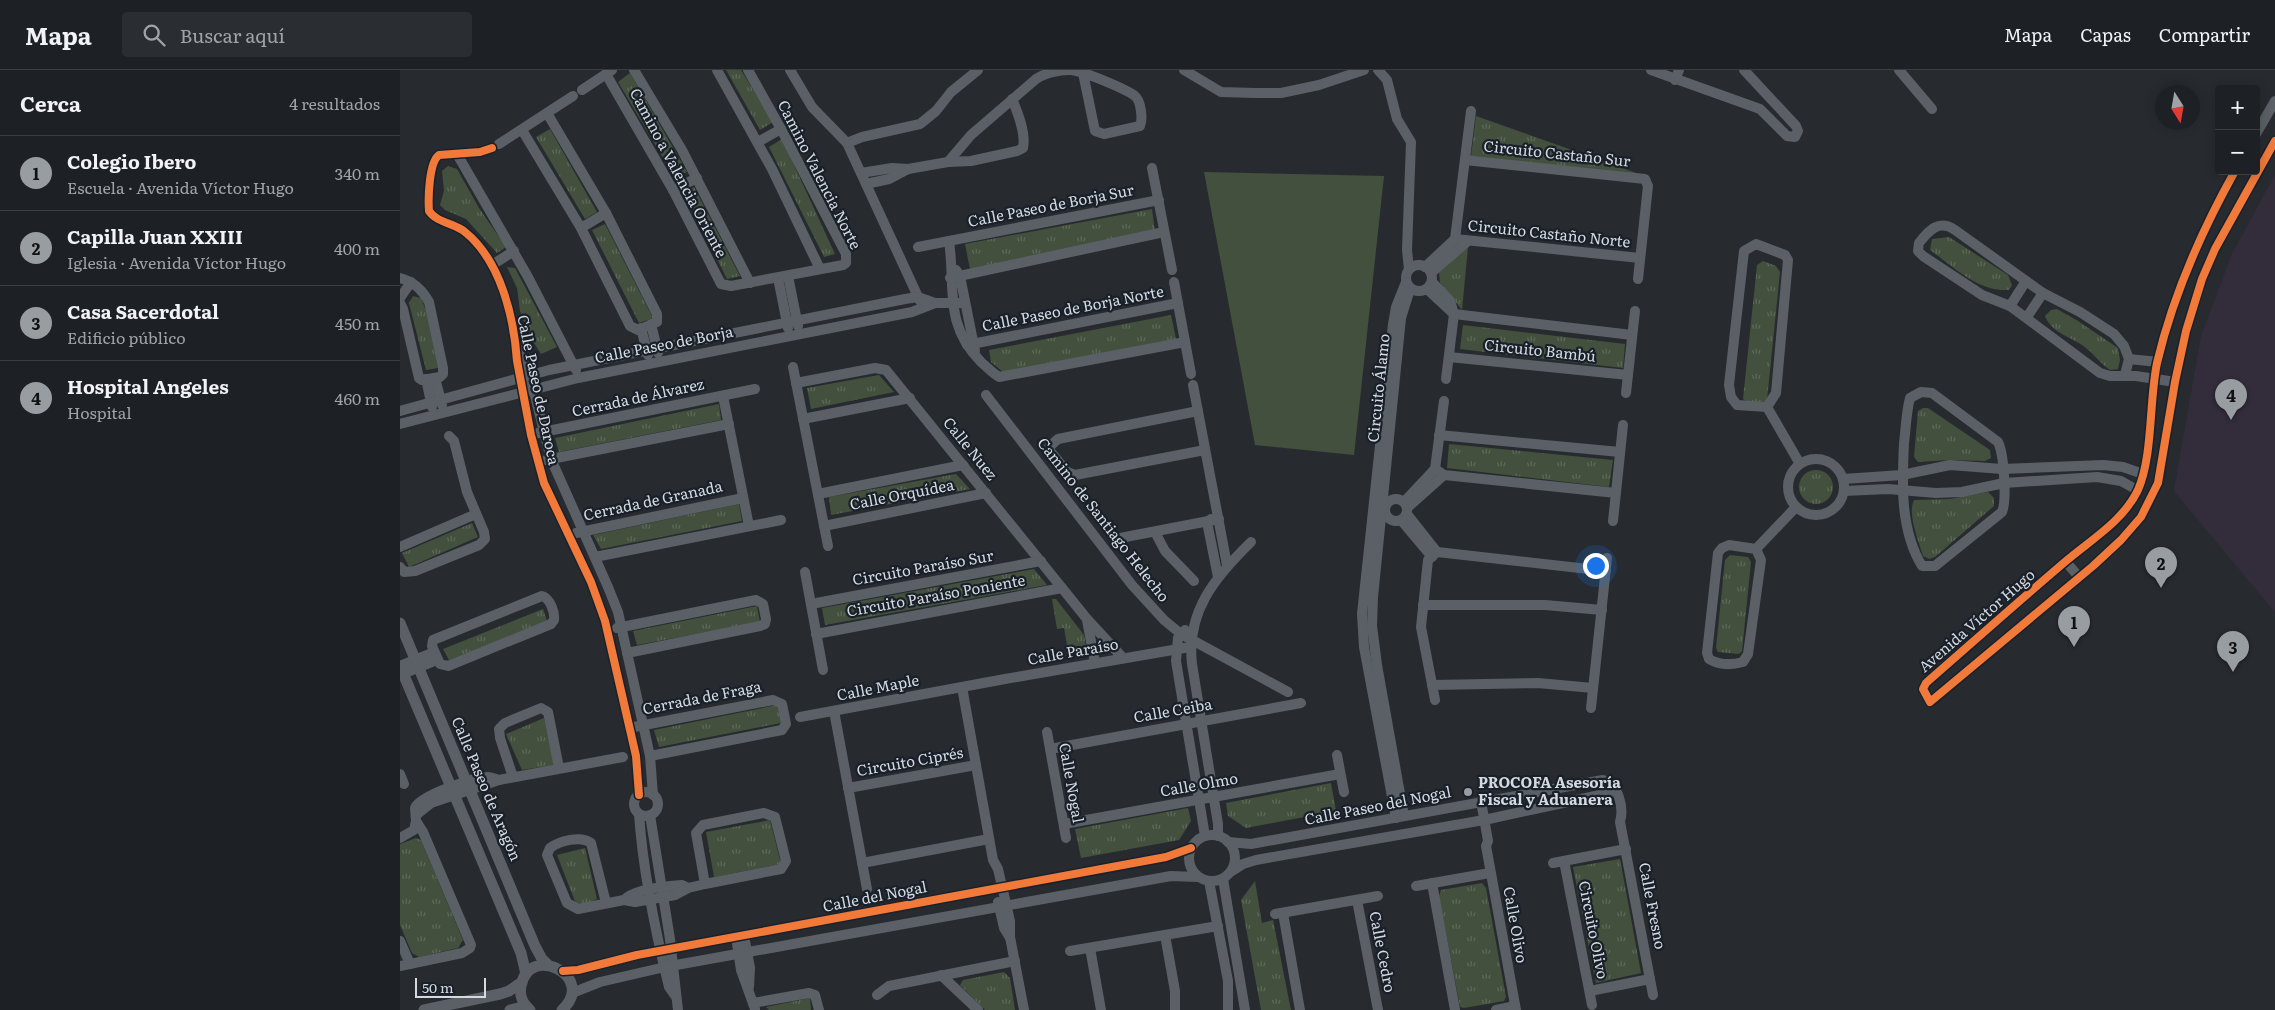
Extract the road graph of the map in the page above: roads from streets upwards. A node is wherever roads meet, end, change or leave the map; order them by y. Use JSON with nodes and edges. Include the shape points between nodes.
{"nodes":[{"id":1,"x":634,"y":70,"type":"edge"},
{"id":2,"x":717,"y":70,"type":"edge"},
{"id":3,"x":748,"y":70,"type":"edge"},
{"id":4,"x":790,"y":70,"type":"edge"},
{"id":5,"x":978,"y":70,"type":"edge"},
{"id":6,"x":1184,"y":70,"type":"edge"},
{"id":7,"x":1364,"y":70,"type":"edge"},
{"id":8,"x":1378,"y":70,"type":"edge"},
{"id":9,"x":1651,"y":70,"type":"edge"},
{"id":10,"x":1744,"y":70,"type":"edge"},
{"id":11,"x":1899,"y":70,"type":"edge"},
{"id":12,"x":609,"y":72,"type":"edge"},
{"id":13,"x":1083,"y":73,"type":"junction"},
{"id":14,"x":1677,"y":75,"type":"edge"},
{"id":15,"x":1770,"y":98,"type":"junction"},
{"id":16,"x":1012,"y":99,"type":"junction"},
{"id":17,"x":2275,"y":101,"type":"edge"},
{"id":18,"x":1760,"y":109,"type":"junction"},
{"id":19,"x":1932,"y":109,"type":"dead end"},
{"id":20,"x":1472,"y":111,"type":"dead end"},
{"id":21,"x":547,"y":113,"type":"junction"},
{"id":22,"x":781,"y":129,"type":"junction"},
{"id":23,"x":522,"y":130,"type":"junction"},
{"id":24,"x":2258,"y":130,"type":"edge"},
{"id":25,"x":758,"y":142,"type":"junction"},
{"id":26,"x":2275,"y":142,"type":"edge"},
{"id":27,"x":847,"y":143,"type":"junction"},
{"id":28,"x":457,"y":154,"type":"junction"},
{"id":29,"x":1465,"y":160,"type":"junction"},
{"id":30,"x":948,"y":162,"type":"junction"},
{"id":31,"x":1152,"y":168,"type":"dead end"},
{"id":32,"x":908,"y":169,"type":"junction"},
{"id":33,"x":861,"y":174,"type":"junction"},
{"id":34,"x":2233,"y":175,"type":"edge"},
{"id":35,"x":697,"y":178,"type":"junction"},
{"id":36,"x":866,"y":184,"type":"junction"},
{"id":37,"x":673,"y":190,"type":"junction"},
{"id":38,"x":1158,"y":200,"type":"junction"},
{"id":39,"x":606,"y":214,"type":"junction"},
{"id":40,"x":581,"y":228,"type":"junction"},
{"id":41,"x":1164,"y":232,"type":"junction"},
{"id":42,"x":1455,"y":239,"type":"junction"},
{"id":43,"x":949,"y":241,"type":"junction"},
{"id":44,"x":1468,"y":241,"type":"junction"},
{"id":45,"x":2197,"y":242,"type":"junction"},
{"id":46,"x":918,"y":247,"type":"dead end"},
{"id":47,"x":2215,"y":249,"type":"junction"},
{"id":48,"x":514,"y":251,"type":"junction"},
{"id":49,"x":1640,"y":258,"type":"junction"},
{"id":50,"x":492,"y":265,"type":"junction"},
{"id":51,"x":1409,"y":269,"type":"junction"},
{"id":52,"x":820,"y":270,"type":"junction"},
{"id":53,"x":1172,"y":270,"type":"dead end"},
{"id":54,"x":783,"y":277,"type":"junction"},
{"id":55,"x":955,"y":277,"type":"junction"},
{"id":56,"x":400,"y":278,"type":"edge"},
{"id":57,"x":1429,"y":278,"type":"junction"},
{"id":58,"x":1638,"y":279,"type":"dead end"},
{"id":59,"x":2026,"y":281,"type":"junction"},
{"id":60,"x":411,"y":282,"type":"junction"},
{"id":61,"x":1174,"y":282,"type":"dead end"},
{"id":62,"x":750,"y":283,"type":"junction"},
{"id":63,"x":724,"y":285,"type":"joint"},
{"id":64,"x":1408,"y":285,"type":"junction"},
{"id":65,"x":2043,"y":293,"type":"junction"},
{"id":66,"x":918,"y":297,"type":"junction"},
{"id":67,"x":400,"y":298,"type":"edge"},
{"id":68,"x":935,"y":302,"type":"junction"},
{"id":69,"x":400,"y":303,"type":"edge"},
{"id":70,"x":953,"y":303,"type":"junction"},
{"id":71,"x":965,"y":303,"type":"junction"},
{"id":72,"x":1178,"y":303,"type":"junction"},
{"id":73,"x":2010,"y":306,"type":"junction"},
{"id":74,"x":924,"y":309,"type":"junction"},
{"id":75,"x":1634,"y":311,"type":"dead end"},
{"id":76,"x":1454,"y":314,"type":"junction"},
{"id":77,"x":2027,"y":317,"type":"junction"},
{"id":78,"x":792,"y":321,"type":"junction"},
{"id":79,"x":646,"y":326,"type":"junction"},
{"id":80,"x":794,"y":335,"type":"junction"},
{"id":81,"x":1632,"y":335,"type":"junction"},
{"id":82,"x":1185,"y":342,"type":"junction"},
{"id":83,"x":517,"y":345,"type":"junction"},
{"id":84,"x":970,"y":345,"type":"junction"},
{"id":85,"x":652,"y":349,"type":"junction"},
{"id":86,"x":1449,"y":357,"type":"junction"},
{"id":87,"x":2129,"y":359,"type":"junction"},
{"id":88,"x":655,"y":362,"type":"junction"},
{"id":89,"x":2158,"y":362,"type":"junction"},
{"id":90,"x":574,"y":364,"type":"junction"},
{"id":91,"x":793,"y":367,"type":"dead end"},
{"id":92,"x":530,"y":374,"type":"junction"},
{"id":93,"x":1191,"y":374,"type":"dead end"},
{"id":94,"x":1628,"y":375,"type":"junction"},
{"id":95,"x":2125,"y":375,"type":"junction"},
{"id":96,"x":520,"y":377,"type":"junction"},
{"id":97,"x":431,"y":378,"type":"junction"},
{"id":98,"x":578,"y":378,"type":"junction"},
{"id":99,"x":1446,"y":379,"type":"dead end"},
{"id":100,"x":2154,"y":379,"type":"junction"},
{"id":101,"x":2175,"y":382,"type":"junction"},
{"id":102,"x":796,"y":383,"type":"junction"},
{"id":103,"x":1193,"y":385,"type":"dead end"},
{"id":104,"x":534,"y":388,"type":"junction"},
{"id":105,"x":755,"y":389,"type":"dead end"},
{"id":106,"x":522,"y":391,"type":"junction"},
{"id":107,"x":1626,"y":393,"type":"dead end"},
{"id":108,"x":986,"y":395,"type":"dead end"},
{"id":109,"x":723,"y":396,"type":"junction"},
{"id":110,"x":910,"y":398,"type":"junction"},
{"id":111,"x":436,"y":401,"type":"junction"},
{"id":112,"x":1444,"y":401,"type":"dead end"},
{"id":113,"x":1767,"y":407,"type":"junction"},
{"id":114,"x":400,"y":411,"type":"edge"},
{"id":115,"x":1198,"y":411,"type":"junction"},
{"id":116,"x":439,"y":414,"type":"junction"},
{"id":117,"x":803,"y":419,"type":"junction"},
{"id":118,"x":400,"y":424,"type":"edge"},
{"id":119,"x":728,"y":424,"type":"junction"},
{"id":120,"x":1623,"y":425,"type":"dead end"},
{"id":121,"x":544,"y":432,"type":"junction"},
{"id":122,"x":1440,"y":434,"type":"junction"},
{"id":123,"x":530,"y":435,"type":"junction"},
{"id":124,"x":450,"y":436,"type":"dead end"},
{"id":125,"x":1205,"y":450,"type":"junction"},
{"id":126,"x":1620,"y":452,"type":"junction"},
{"id":127,"x":551,"y":459,"type":"junction"},
{"id":128,"x":537,"y":462,"type":"junction"},
{"id":129,"x":1800,"y":464,"type":"junction"},
{"id":130,"x":2084,"y":464,"type":"junction"},
{"id":131,"x":963,"y":465,"type":"junction"},
{"id":132,"x":2002,"y":469,"type":"junction"},
{"id":133,"x":1440,"y":472,"type":"junction"},
{"id":134,"x":1902,"y":474,"type":"junction"},
{"id":135,"x":2144,"y":474,"type":"junction"},
{"id":136,"x":1376,"y":476,"type":"junction"},
{"id":137,"x":1843,"y":479,"type":"junction"},
{"id":138,"x":2084,"y":479,"type":"junction"},
{"id":139,"x":2004,"y":484,"type":"junction"},
{"id":140,"x":1903,"y":490,"type":"junction"},
{"id":141,"x":2137,"y":490,"type":"junction"},
{"id":142,"x":1383,"y":491,"type":"junction"},
{"id":143,"x":1844,"y":491,"type":"junction"},
{"id":144,"x":986,"y":493,"type":"junction"},
{"id":145,"x":1616,"y":493,"type":"junction"},
{"id":146,"x":818,"y":494,"type":"junction"},
{"id":147,"x":743,"y":498,"type":"junction"},
{"id":148,"x":1390,"y":501,"type":"junction"},
{"id":149,"x":1796,"y":507,"type":"junction"},
{"id":150,"x":1402,"y":513,"type":"junction"},
{"id":151,"x":476,"y":514,"type":"junction"},
{"id":152,"x":1218,"y":516,"type":"junction"},
{"id":153,"x":781,"y":520,"type":"dead end"},
{"id":154,"x":1613,"y":521,"type":"dead end"},
{"id":155,"x":1207,"y":522,"type":"junction"},
{"id":156,"x":749,"y":526,"type":"junction"},
{"id":157,"x":824,"y":526,"type":"junction"},
{"id":158,"x":2109,"y":527,"type":"junction"},
{"id":159,"x":581,"y":530,"type":"junction"},
{"id":160,"x":1379,"y":530,"type":"junction"},
{"id":161,"x":1155,"y":532,"type":"junction"},
{"id":162,"x":569,"y":536,"type":"junction"},
{"id":163,"x":1115,"y":539,"type":"dead end"},
{"id":164,"x":1369,"y":540,"type":"junction"},
{"id":165,"x":2121,"y":540,"type":"junction"},
{"id":166,"x":1250,"y":542,"type":"dead end"},
{"id":167,"x":828,"y":546,"type":"dead end"},
{"id":168,"x":400,"y":547,"type":"edge"},
{"id":169,"x":1756,"y":549,"type":"junction"},
{"id":170,"x":1434,"y":554,"type":"junction"},
{"id":171,"x":594,"y":556,"type":"junction"},
{"id":172,"x":1607,"y":558,"type":"dead end"},
{"id":173,"x":1040,"y":561,"type":"junction"},
{"id":174,"x":2066,"y":562,"type":"junction"},
{"id":175,"x":1227,"y":565,"type":"junction"},
{"id":176,"x":400,"y":567,"type":"edge"},
{"id":177,"x":1606,"y":570,"type":"junction"},
{"id":178,"x":805,"y":572,"type":"dead end"},
{"id":179,"x":1218,"y":576,"type":"junction"},
{"id":180,"x":2079,"y":577,"type":"junction"},
{"id":181,"x":1194,"y":581,"type":"dead end"},
{"id":182,"x":608,"y":587,"type":"junction"},
{"id":183,"x":1062,"y":588,"type":"junction"},
{"id":184,"x":595,"y":592,"type":"junction"},
{"id":185,"x":811,"y":604,"type":"junction"},
{"id":186,"x":1423,"y":605,"type":"junction"},
{"id":187,"x":1602,"y":610,"type":"junction"},
{"id":188,"x":1087,"y":619,"type":"junction"},
{"id":189,"x":400,"y":623,"type":"edge"},
{"id":190,"x":622,"y":627,"type":"junction"},
{"id":191,"x":608,"y":631,"type":"junction"},
{"id":192,"x":816,"y":634,"type":"junction"},
{"id":193,"x":1187,"y":640,"type":"junction"},
{"id":194,"x":1176,"y":650,"type":"junction"},
{"id":195,"x":627,"y":653,"type":"junction"},
{"id":196,"x":436,"y":656,"type":"junction"},
{"id":197,"x":1123,"y":658,"type":"junction"},
{"id":198,"x":1095,"y":663,"type":"junction"},
{"id":199,"x":417,"y":664,"type":"junction"},
{"id":200,"x":401,"y":669,"type":"edge"},
{"id":201,"x":823,"y":670,"type":"dead end"},
{"id":202,"x":1432,"y":685,"type":"junction"},
{"id":203,"x":962,"y":687,"type":"junction"},
{"id":204,"x":1593,"y":688,"type":"junction"},
{"id":205,"x":1377,"y":690,"type":"junction"},
{"id":206,"x":1288,"y":692,"type":"dead end"},
{"id":207,"x":1435,"y":700,"type":"dead end"},
{"id":208,"x":1300,"y":703,"type":"dead end"},
{"id":209,"x":1591,"y":708,"type":"dead end"},
{"id":210,"x":834,"y":711,"type":"junction"},
{"id":211,"x":800,"y":718,"type":"dead end"},
{"id":212,"x":1201,"y":722,"type":"junction"},
{"id":213,"x":1186,"y":724,"type":"junction"},
{"id":214,"x":643,"y":725,"type":"junction"},
{"id":215,"x":629,"y":728,"type":"junction"},
{"id":216,"x":1047,"y":732,"type":"dead end"},
{"id":217,"x":1050,"y":749,"type":"junction"},
{"id":218,"x":1337,"y":755,"type":"dead end"},
{"id":219,"x":650,"y":756,"type":"junction"},
{"id":220,"x":624,"y":757,"type":"dead end"},
{"id":221,"x":976,"y":765,"type":"junction"},
{"id":222,"x":559,"y":768,"type":"junction"},
{"id":223,"x":400,"y":774,"type":"edge"},
{"id":224,"x":1340,"y":774,"type":"junction"},
{"id":225,"x":513,"y":777,"type":"junction"},
{"id":226,"x":404,"y":784,"type":"dead end"},
{"id":227,"x":468,"y":786,"type":"junction"},
{"id":228,"x":1614,"y":786,"type":"junction"},
{"id":229,"x":848,"y":788,"type":"junction"},
{"id":230,"x":453,"y":791,"type":"junction"},
{"id":231,"x":1344,"y":792,"type":"dead end"},
{"id":232,"x":639,"y":795,"type":"junction"},
{"id":233,"x":1608,"y":795,"type":"junction"},
{"id":234,"x":653,"y":796,"type":"junction"},
{"id":235,"x":1213,"y":798,"type":"junction"},
{"id":236,"x":1198,"y":800,"type":"junction"},
{"id":237,"x":1478,"y":802,"type":"junction"},
{"id":238,"x":639,"y":814,"type":"junction"},
{"id":239,"x":650,"y":815,"type":"junction"},
{"id":240,"x":1400,"y":817,"type":"junction"},
{"id":241,"x":416,"y":818,"type":"junction"},
{"id":242,"x":1481,"y":820,"type":"junction"},
{"id":243,"x":1620,"y":822,"type":"junction"},
{"id":244,"x":1064,"y":824,"type":"junction"},
{"id":245,"x":1205,"y":836,"type":"junction"},
{"id":246,"x":1218,"y":836,"type":"junction"},
{"id":247,"x":400,"y":838,"type":"edge"},
{"id":248,"x":1066,"y":838,"type":"dead end"},
{"id":249,"x":989,"y":839,"type":"junction"},
{"id":250,"x":1228,"y":842,"type":"junction"},
{"id":251,"x":1191,"y":848,"type":"junction"},
{"id":252,"x":1626,"y":850,"type":"junction"},
{"id":253,"x":862,"y":862,"type":"junction"},
{"id":254,"x":1232,"y":871,"type":"junction"},
{"id":255,"x":1490,"y":873,"type":"junction"},
{"id":256,"x":1198,"y":877,"type":"junction"},
{"id":257,"x":1223,"y":879,"type":"junction"},
{"id":258,"x":1210,"y":881,"type":"junction"},
{"id":259,"x":705,"y":884,"type":"junction"},
{"id":260,"x":1432,"y":884,"type":"junction"},
{"id":261,"x":1416,"y":886,"type":"dead end"},
{"id":262,"x":999,"y":888,"type":"junction"},
{"id":263,"x":867,"y":889,"type":"dead end"},
{"id":264,"x":662,"y":893,"type":"junction"},
{"id":265,"x":648,"y":895,"type":"junction"},
{"id":266,"x":1378,"y":896,"type":"dead end"},
{"id":267,"x":1357,"y":900,"type":"junction"},
{"id":268,"x":606,"y":904,"type":"junction"},
{"id":269,"x":1003,"y":907,"type":"junction"},
{"id":270,"x":1218,"y":926,"type":"junction"},
{"id":271,"x":1165,"y":935,"type":"junction"},
{"id":272,"x":740,"y":937,"type":"junction"},
{"id":273,"x":400,"y":941,"type":"edge"},
{"id":274,"x":1090,"y":948,"type":"junction"},
{"id":275,"x":666,"y":950,"type":"junction"},
{"id":276,"x":1070,"y":951,"type":"dead end"},
{"id":277,"x":743,"y":952,"type":"junction"},
{"id":278,"x":1015,"y":961,"type":"junction"},
{"id":279,"x":405,"y":965,"type":"edge"},
{"id":280,"x":548,"y":965,"type":"junction"},
{"id":281,"x":669,"y":966,"type":"junction"},
{"id":282,"x":563,"y":971,"type":"junction"},
{"id":283,"x":941,"y":975,"type":"junction"},
{"id":284,"x":524,"y":978,"type":"junction"},
{"id":285,"x":1650,"y":979,"type":"junction"},
{"id":286,"x":1590,"y":990,"type":"junction"},
{"id":287,"x":572,"y":993,"type":"junction"},
{"id":288,"x":877,"y":995,"type":"dead end"},
{"id":289,"x":1653,"y":995,"type":"dead end"},
{"id":290,"x":1592,"y":1005,"type":"dead end"},
{"id":291,"x":754,"y":1007,"type":"edge"},
{"id":292,"x":528,"y":1008,"type":"edge"},
{"id":293,"x":1515,"y":1008,"type":"edge"},
{"id":294,"x":432,"y":1009,"type":"edge"},
{"id":295,"x":510,"y":1010,"type":"edge"},
{"id":296,"x":563,"y":1010,"type":"edge"},
{"id":297,"x":678,"y":1010,"type":"edge"},
{"id":298,"x":819,"y":1010,"type":"edge"},
{"id":299,"x":978,"y":1010,"type":"edge"},
{"id":300,"x":1024,"y":1010,"type":"edge"},
{"id":301,"x":1101,"y":1010,"type":"edge"},
{"id":302,"x":1175,"y":1010,"type":"edge"},
{"id":303,"x":1228,"y":1010,"type":"edge"},
{"id":304,"x":1245,"y":1010,"type":"edge"},
{"id":305,"x":1300,"y":1010,"type":"edge"},
{"id":306,"x":1378,"y":1010,"type":"edge"},
{"id":307,"x":1455,"y":1010,"type":"edge"},
{"id":308,"x":1496,"y":1010,"type":"edge"}],
"edges":[{"from":1,"to":35,"type":"street"},
{"from":2,"to":25,"type":"street"},
{"from":3,"to":22,"type":"street","name":"Camino Valencia Norte"},
{"from":4,"to":27,"type":"street","via":[[812,107]]},
{"from":5,"to":27,"type":"street","via":[[920,124]]},
{"from":6,"to":7,"type":"street","via":[[1221,92],[1255,94],[1282,93],[1319,85]]},
{"from":8,"to":51,"type":"street","via":[[1387,80],[1397,119],[1411,142]]},
{"from":9,"to":14,"type":"street"},
{"from":10,"to":15,"type":"street"},
{"from":11,"to":19,"type":"street"},
{"from":12,"to":21,"type":"street","name":"Calle Paseo de Daroca"},
{"from":12,"to":37,"type":"street","name":"Camino a Valencia Oriente"},
{"from":13,"to":13,"type":"street","via":[[1136,97],[1142,120],[1140,126],[1104,134],[1095,131]]},
{"from":13,"to":16,"type":"street","via":[[1070,70],[1044,74]]},
{"from":14,"to":18,"type":"street"},
{"from":15,"to":18,"type":"street"},
{"from":15,"to":18,"type":"street","via":[[1796,126],[1796,137],[1787,136]]},
{"from":16,"to":30,"type":"street"},
{"from":16,"to":30,"type":"street","via":[[1023,148],[971,161]]},
{"from":17,"to":24,"type":"street"},
{"from":20,"to":29,"type":"street"},
{"from":21,"to":23,"type":"street","name":"Calle Paseo de Daroca"},
{"from":21,"to":39,"type":"street"},
{"from":22,"to":25,"type":"street"},
{"from":22,"to":52,"type":"street","name":"Camino Valencia Norte","via":[[847,258],[843,265]]},
{"from":23,"to":28,"type":"street","name":"Calle Paseo de Daroca","via":[[480,152]]},
{"from":23,"to":40,"type":"street"},
{"from":25,"to":52,"type":"street"},
{"from":26,"to":47,"type":"street","name":"Avenida Víctor Hugo"},
{"from":27,"to":33,"type":"street"},
{"from":28,"to":48,"type":"street","name":"Calle Paseo de Daroca"},
{"from":28,"to":50,"type":"street","name":"Calle Paseo de Daroca","via":[[439,155],[433,161],[429,211],[464,231]]},
{"from":29,"to":42,"type":"street"},
{"from":29,"to":49,"type":"street","name":"Circuito Castaño Sur","via":[[1645,179],[1648,186]]},
{"from":30,"to":32,"type":"street"},
{"from":31,"to":38,"type":"street","name":"Calle Paseo de Borja Sur"},
{"from":32,"to":33,"type":"street","via":[[892,168]]},
{"from":32,"to":36,"type":"street","via":[[889,179]]},
{"from":33,"to":36,"type":"street"},
{"from":34,"to":45,"type":"street","name":"Avenida Víctor Hugo"},
{"from":35,"to":37,"type":"street"},
{"from":35,"to":62,"type":"street"},
{"from":36,"to":66,"type":"street"},
{"from":37,"to":63,"type":"street","name":"Camino a Valencia Oriente","via":[[718,280]]},
{"from":38,"to":41,"type":"street","name":"Calle Paseo de Borja Sur"},
{"from":38,"to":43,"type":"street","name":"Calle Paseo de Borja Sur"},
{"from":39,"to":40,"type":"street"},
{"from":39,"to":79,"type":"street","via":[[657,314],[656,322]]},
{"from":40,"to":79,"type":"street","via":[[630,326],[638,330]]},
{"from":41,"to":53,"type":"street","name":"Calle Paseo de Borja Sur"},
{"from":41,"to":55,"type":"street"},
{"from":42,"to":44,"type":"street","name":"Circuito Castaño Norte"},
{"from":42,"to":57,"type":"street"},
{"from":43,"to":46,"type":"street","name":"Calle Paseo de Borja Sur"},
{"from":43,"to":55,"type":"street"},
{"from":44,"to":49,"type":"street","name":"Circuito Castaño Norte"},
{"from":44,"to":57,"type":"street"},
{"from":45,"to":47,"type":"street"},
{"from":45,"to":89,"type":"street","name":"Avenida Víctor Hugo"},
{"from":47,"to":101,"type":"street","name":"Avenida Víctor Hugo","via":[[2196,296]]},
{"from":48,"to":50,"type":"street"},
{"from":48,"to":90,"type":"street","name":"Calle Paseo de Daroca"},
{"from":49,"to":58,"type":"street"},
{"from":50,"to":83,"type":"street","name":"Calle Paseo de Daroca"},
{"from":51,"to":57,"type":"street","via":[[1417,265]]},
{"from":51,"to":64,"type":"street"},
{"from":52,"to":54,"type":"street","name":"Camino Valencia Norte"},
{"from":54,"to":62,"type":"street","name":"Camino Valencia Norte"},
{"from":54,"to":78,"type":"street"},
{"from":55,"to":70,"type":"street"},
{"from":55,"to":71,"type":"street"},
{"from":56,"to":60,"type":"street"},
{"from":57,"to":64,"type":"street","via":[[1419,292]]},
{"from":57,"to":76,"type":"street"},
{"from":59,"to":65,"type":"street"},
{"from":59,"to":73,"type":"street"},
{"from":59,"to":73,"type":"street","via":[[1949,226],[1935,226],[1918,243],[1918,251],[1923,256],[1982,294]]},
{"from":60,"to":67,"type":"street"},
{"from":60,"to":97,"type":"street","via":[[426,295],[432,312],[443,370],[442,376]]},
{"from":61,"to":72,"type":"street","name":"Calle Paseo de Borja Norte"},
{"from":62,"to":63,"type":"street","name":"Camino Valencia Norte"},
{"from":64,"to":136,"type":"street","name":"Circuito Álamo","via":[[1392,324]]},
{"from":64,"to":142,"type":"street","name":"Circuito Álamo","via":[[1401,318]]},
{"from":65,"to":77,"type":"street"},
{"from":65,"to":87,"type":"street","via":[[2114,334]]},
{"from":66,"to":68,"type":"street","name":"Calle Paseo de Borja"},
{"from":66,"to":74,"type":"street"},
{"from":66,"to":78,"type":"street","name":"Calle Paseo de Borja"},
{"from":68,"to":70,"type":"street","name":"Calle Paseo de Borja"},
{"from":68,"to":74,"type":"street","name":"Calle Paseo de Borja"},
{"from":69,"to":97,"type":"street","via":[[417,374],[422,380]]},
{"from":70,"to":71,"type":"street","name":"Calle Paseo de Borja"},
{"from":70,"to":84,"type":"street","name":"Calle Paseo de Borja Norte","via":[[960,333]]},
{"from":71,"to":84,"type":"street","name":"Calle Paseo de Borja Norte"},
{"from":72,"to":82,"type":"street","name":"Calle Paseo de Borja Norte"},
{"from":72,"to":84,"type":"street","name":"Calle Paseo de Borja Norte"},
{"from":73,"to":77,"type":"street"},
{"from":74,"to":80,"type":"street","name":"Calle Paseo de Borja"},
{"from":75,"to":81,"type":"street"},
{"from":76,"to":81,"type":"street","name":"Circuito Bambú"},
{"from":76,"to":86,"type":"street"},
{"from":77,"to":95,"type":"street","via":[[2092,368],[2110,376]]},
{"from":78,"to":80,"type":"street"},
{"from":78,"to":85,"type":"street","name":"Calle Paseo de Borja"},
{"from":79,"to":85,"type":"street"},
{"from":80,"to":88,"type":"street","name":"Calle Paseo de Borja"},
{"from":81,"to":94,"type":"street"},
{"from":82,"to":84,"type":"street","name":"Calle Paseo de Borja Norte","via":[[999,377],[976,356]]},
{"from":82,"to":93,"type":"street","name":"Calle Paseo de Borja Norte"},
{"from":83,"to":92,"type":"street","name":"Calle Paseo de Daroca"},
{"from":83,"to":96,"type":"street","name":"Calle Paseo de Daroca","via":[[516,362]]},
{"from":85,"to":88,"type":"street"},
{"from":85,"to":90,"type":"street","name":"Calle Paseo de Borja"},
{"from":86,"to":94,"type":"street","name":"Circuito Bambú"},
{"from":86,"to":99,"type":"street"},
{"from":87,"to":89,"type":"street"},
{"from":87,"to":95,"type":"street"},
{"from":88,"to":98,"type":"street","name":"Calle Paseo de Borja"},
{"from":89,"to":100,"type":"street","name":"Avenida Víctor Hugo"},
{"from":90,"to":92,"type":"street","name":"Calle Paseo de Borja"},
{"from":90,"to":98,"type":"street","name":"Calle Paseo de Daroca"},
{"from":91,"to":102,"type":"street"},
{"from":92,"to":96,"type":"street","name":"Calle Paseo de Borja"},
{"from":92,"to":104,"type":"street","name":"Calle Paseo de Daroca"},
{"from":94,"to":107,"type":"street"},
{"from":95,"to":100,"type":"street"},
{"from":96,"to":106,"type":"street","name":"Calle Paseo de Daroca"},
{"from":96,"to":111,"type":"street","name":"Calle Paseo de Borja"},
{"from":97,"to":111,"type":"street"},
{"from":98,"to":104,"type":"street","name":"Calle Paseo de Borja"},
{"from":100,"to":101,"type":"street"},
{"from":100,"to":135,"type":"street","name":"Avenida Víctor Hugo"},
{"from":101,"to":165,"type":"street","name":"Avenida Víctor Hugo","via":[[2158,483],[2141,518]]},
{"from":102,"to":110,"type":"street","name":"Calle Nuez","via":[[880,368],[890,373]]},
{"from":102,"to":117,"type":"street"},
{"from":103,"to":115,"type":"street"},
{"from":104,"to":106,"type":"street","name":"Calle Paseo de Borja"},
{"from":104,"to":121,"type":"street","name":"Calle Paseo de Daroca"},
{"from":105,"to":109,"type":"street","name":"Cerrada de Álvarez"},
{"from":106,"to":116,"type":"street","name":"Calle Paseo de Borja"},
{"from":106,"to":123,"type":"street","name":"Calle Paseo de Daroca"},
{"from":108,"to":193,"type":"street","name":"Camino de Santiago Helecho","via":[[1132,585]]},
{"from":109,"to":119,"type":"street","name":"Cerrada de Álvarez"},
{"from":109,"to":121,"type":"street","name":"Cerrada de Álvarez"},
{"from":110,"to":117,"type":"street"},
{"from":110,"to":131,"type":"street","name":"Calle Nuez"},
{"from":111,"to":114,"type":"street","name":"Calle Paseo de Borja"},
{"from":111,"to":116,"type":"street"},
{"from":112,"to":122,"type":"street"},
{"from":113,"to":113,"type":"street","via":[[1737,405],[1730,397],[1729,385],[1744,251],[1756,244],[1785,255],[1788,260],[1776,393]]},
{"from":113,"to":129,"type":"street"},
{"from":115,"to":125,"type":"street"},
{"from":115,"to":125,"type":"street","via":[[1058,439],[1050,444],[1050,451],[1067,472],[1075,475]]},
{"from":116,"to":118,"type":"street","name":"Calle Paseo de Borja"},
{"from":117,"to":146,"type":"street"},
{"from":119,"to":127,"type":"street"},
{"from":119,"to":147,"type":"street","name":"Cerrada de Álvarez"},
{"from":120,"to":126,"type":"street"},
{"from":121,"to":123,"type":"street","name":"Cerrada de Álvarez"},
{"from":121,"to":127,"type":"street","name":"Calle Paseo de Daroca"},
{"from":122,"to":126,"type":"street"},
{"from":122,"to":133,"type":"street"},
{"from":123,"to":128,"type":"street","name":"Calle Paseo de Daroca"},
{"from":124,"to":151,"type":"street"},
{"from":125,"to":152,"type":"street"},
{"from":126,"to":145,"type":"street"},
{"from":127,"to":128,"type":"street"},
{"from":127,"to":159,"type":"street","name":"Calle Paseo de Daroca"},
{"from":128,"to":162,"type":"street","name":"Calle Paseo de Daroca"},
{"from":129,"to":137,"type":"street","via":[[1825,460],[1839,470]]},
{"from":129,"to":149,"type":"street","via":[[1788,485]]},
{"from":130,"to":132,"type":"street"},
{"from":130,"to":135,"type":"street","via":[[2123,467]]},
{"from":130,"to":138,"type":"street"},
{"from":131,"to":144,"type":"street","name":"Calle Nuez"},
{"from":131,"to":146,"type":"street","name":"Calle Orquídea"},
{"from":132,"to":134,"type":"street","via":[[1950,465]]},
{"from":132,"to":134,"type":"street","via":[[1998,442],[1932,393],[1921,392],[1910,398],[1907,409]]},
{"from":132,"to":139,"type":"street"},
{"from":133,"to":145,"type":"street"},
{"from":133,"to":150,"type":"street"},
{"from":134,"to":137,"type":"street"},
{"from":134,"to":140,"type":"street"},
{"from":135,"to":141,"type":"street","name":"Avenida Víctor Hugo"},
{"from":136,"to":142,"type":"street"},
{"from":136,"to":164,"type":"street","name":"Circuito Álamo"},
{"from":137,"to":143,"type":"street"},
{"from":138,"to":139,"type":"street"},
{"from":138,"to":141,"type":"street","via":[[2112,479]]},
{"from":139,"to":140,"type":"street","via":[[1936,494]]},
{"from":139,"to":140,"type":"street","via":[[2002,512],[1935,566],[1928,568],[1922,566],[1915,556],[1909,538]]},
{"from":140,"to":143,"type":"street"},
{"from":141,"to":158,"type":"street","name":"Avenida Víctor Hugo"},
{"from":142,"to":148,"type":"street"},
{"from":142,"to":160,"type":"street","name":"Circuito Álamo"},
{"from":143,"to":149,"type":"street","via":[[1836,507],[1829,512],[1812,515]]},
{"from":144,"to":157,"type":"street","name":"Calle Orquídea"},
{"from":144,"to":173,"type":"street","name":"Calle Nuez"},
{"from":145,"to":154,"type":"street"},
{"from":146,"to":157,"type":"street"},
{"from":147,"to":156,"type":"street","name":"Cerrada de Álvarez"},
{"from":147,"to":159,"type":"street","name":"Cerrada de Granada"},
{"from":148,"to":150,"type":"street","via":[[1398,499]]},
{"from":148,"to":150,"type":"street","via":[[1385,510]]},
{"from":149,"to":169,"type":"street"},
{"from":150,"to":160,"type":"street"},
{"from":150,"to":170,"type":"street"},
{"from":151,"to":168,"type":"street"},
{"from":151,"to":176,"type":"street","via":[[485,536],[483,543],[410,572],[404,572]]},
{"from":152,"to":155,"type":"street"},
{"from":152,"to":175,"type":"street"},
{"from":153,"to":156,"type":"street"},
{"from":155,"to":161,"type":"street"},
{"from":155,"to":179,"type":"street"},
{"from":156,"to":171,"type":"street"},
{"from":157,"to":167,"type":"street"},
{"from":158,"to":165,"type":"street"},
{"from":158,"to":174,"type":"street","name":"Avenida Víctor Hugo"},
{"from":159,"to":162,"type":"street","name":"Cerrada de Granada"},
{"from":159,"to":171,"type":"street","name":"Calle Paseo de Daroca"},
{"from":160,"to":164,"type":"street"},
{"from":160,"to":205,"type":"street","name":"Circuito Álamo","via":[[1372,626]]},
{"from":161,"to":163,"type":"street"},
{"from":161,"to":181,"type":"street","via":[[1165,551]]},
{"from":162,"to":184,"type":"street","name":"Calle Paseo de Daroca"},
{"from":164,"to":205,"type":"street","name":"Circuito Álamo","via":[[1362,629]]},
{"from":165,"to":180,"type":"street","name":"Avenida Víctor Hugo"},
{"from":166,"to":175,"type":"street"},
{"from":169,"to":169,"type":"street","via":[[1761,560],[1748,654],[1743,662],[1715,663],[1707,652],[1718,553],[1729,545]]},
{"from":170,"to":177,"type":"street"},
{"from":170,"to":186,"type":"street","via":[[1428,560]]},
{"from":171,"to":182,"type":"street","name":"Calle Paseo de Daroca"},
{"from":172,"to":177,"type":"street"},
{"from":173,"to":183,"type":"street","name":"Calle Nuez"},
{"from":173,"to":185,"type":"street","name":"Circuito Paraíso Sur"},
{"from":174,"to":180,"type":"street"},
{"from":174,"to":180,"type":"street","name":"Avenida Víctor Hugo","via":[[1926,682],[1924,689],[1930,702]]},
{"from":175,"to":179,"type":"street"},
{"from":177,"to":187,"type":"street"},
{"from":178,"to":185,"type":"street"},
{"from":179,"to":193,"type":"street"},
{"from":182,"to":184,"type":"street"},
{"from":182,"to":190,"type":"street","name":"Calle Paseo de Daroca"},
{"from":183,"to":188,"type":"street","name":"Calle Nuez"},
{"from":183,"to":192,"type":"street","name":"Circuito Paraíso Poniente"},
{"from":184,"to":191,"type":"street","name":"Calle Paseo de Daroca"},
{"from":185,"to":192,"type":"street"},
{"from":186,"to":187,"type":"street","via":[[1545,605]]},
{"from":186,"to":202,"type":"street","via":[[1421,627]]},
{"from":187,"to":204,"type":"street"},
{"from":188,"to":197,"type":"street","name":"Calle Nuez"},
{"from":188,"to":198,"type":"street","name":"Calle Nuez"},
{"from":189,"to":199,"type":"street","name":"Calle Paseo de Aragón"},
{"from":190,"to":191,"type":"street"},
{"from":190,"to":195,"type":"street","name":"Calle Paseo de Daroca"},
{"from":190,"to":195,"type":"street","via":[[756,600],[763,604],[766,619],[760,626]]},
{"from":191,"to":215,"type":"street","name":"Calle Paseo de Daroca"},
{"from":192,"to":201,"type":"street"},
{"from":193,"to":194,"type":"street","name":"Calle Paraíso"},
{"from":193,"to":206,"type":"street","name":"Camino de Santiago Helecho"},
{"from":193,"to":212,"type":"street"},
{"from":194,"to":197,"type":"street","name":"Calle Paraíso"},
{"from":194,"to":213,"type":"street"},
{"from":195,"to":214,"type":"street","name":"Calle Paseo de Daroca"},
{"from":196,"to":196,"type":"street","via":[[445,666],[457,662],[550,624],[554,614],[548,600],[542,596],[436,638],[432,644]]},
{"from":196,"to":199,"type":"street"},
{"from":197,"to":198,"type":"street","name":"Calle Paraíso"},
{"from":198,"to":203,"type":"street","name":"Calle Paraíso"},
{"from":199,"to":200,"type":"street"},
{"from":199,"to":227,"type":"street","name":"Calle Paseo de Aragón"},
{"from":200,"to":230,"type":"street","name":"Calle Paseo de Aragón"},
{"from":202,"to":204,"type":"street","via":[[1489,682]]},
{"from":202,"to":207,"type":"street"},
{"from":203,"to":210,"type":"street","name":"Calle Maple"},
{"from":203,"to":221,"type":"street","name":"Circuito Ciprés"},
{"from":204,"to":209,"type":"street"},
{"from":205,"to":240,"type":"street","name":"Circuito Álamo"},
{"from":208,"to":212,"type":"street","name":"Calle Ceiba"},
{"from":210,"to":211,"type":"street","name":"Calle Maple"},
{"from":210,"to":229,"type":"street","name":"Circuito Ciprés"},
{"from":212,"to":213,"type":"street","name":"Calle Ceiba"},
{"from":212,"to":235,"type":"street"},
{"from":213,"to":217,"type":"street","name":"Calle Ceiba"},
{"from":213,"to":236,"type":"street"},
{"from":214,"to":215,"type":"street","name":"Cerrada de Fraga"},
{"from":214,"to":219,"type":"street","name":"Calle Paseo de Daroca"},
{"from":214,"to":219,"type":"street","name":"Cerrada de Fraga","via":[[773,700],[782,704],[786,724],[782,730]]},
{"from":215,"to":232,"type":"street","name":"Calle Paseo de Daroca","via":[[638,769]]},
{"from":216,"to":217,"type":"street","name":"Calle Nogal"},
{"from":217,"to":244,"type":"street","name":"Calle Nogal"},
{"from":218,"to":224,"type":"street"},
{"from":219,"to":234,"type":"street","name":"Calle Paseo de Daroca"},
{"from":220,"to":222,"type":"street"},
{"from":221,"to":229,"type":"street","name":"Circuito Ciprés"},
{"from":221,"to":249,"type":"street","name":"Circuito Ciprés"},
{"from":222,"to":225,"type":"street"},
{"from":222,"to":225,"type":"street","via":[[548,712],[540,708],[505,723],[499,729]]},
{"from":223,"to":226,"type":"street"},
{"from":224,"to":231,"type":"street"},
{"from":224,"to":235,"type":"street","name":"Calle Olmo"},
{"from":225,"to":227,"type":"street"},
{"from":227,"to":230,"type":"street"},
{"from":227,"to":280,"type":"street","name":"Calle Paseo de Aragón","via":[[535,946]]},
{"from":228,"to":233,"type":"street"},
{"from":228,"to":237,"type":"street","name":"Calle Paseo del Nogal","via":[[1603,780]]},
{"from":228,"to":243,"type":"street","name":"Calle Fresno","via":[[1621,811]]},
{"from":229,"to":253,"type":"street","name":"Circuito Ciprés"},
{"from":230,"to":241,"type":"street","via":[[420,800],[415,808]]},
{"from":230,"to":284,"type":"street","name":"Calle Paseo de Aragón","via":[[520,953]]},
{"from":232,"to":234,"type":"street"},
{"from":232,"to":238,"type":"street","via":[[634,805]]},
{"from":233,"to":242,"type":"street","name":"Calle Paseo del Nogal"},
{"from":233,"to":243,"type":"street","name":"Calle Fresno"},
{"from":234,"to":239,"type":"street","via":[[657,806]]},
{"from":235,"to":236,"type":"street","name":"Calle Olmo"},
{"from":235,"to":246,"type":"street"},
{"from":236,"to":244,"type":"street","name":"Calle Olmo"},
{"from":236,"to":245,"type":"street"},
{"from":237,"to":240,"type":"street","name":"Calle Paseo del Nogal"},
{"from":237,"to":242,"type":"street","name":"Calle Olivo"},
{"from":238,"to":239,"type":"street"},
{"from":238,"to":265,"type":"street"},
{"from":239,"to":264,"type":"street"},
{"from":240,"to":250,"type":"street","name":"Calle Paseo del Nogal","via":[[1251,844]]},
{"from":241,"to":247,"type":"street","via":[[414,830]]},
{"from":241,"to":279,"type":"street","via":[[471,941],[470,948],[462,953]]},
{"from":242,"to":254,"type":"street","name":"Calle Paseo del Nogal","via":[[1256,860]]},
{"from":242,"to":255,"type":"street","name":"Calle Olivo"},
{"from":243,"to":252,"type":"street","name":"Calle Fresno"},
{"from":244,"to":248,"type":"street","name":"Calle Nogal"},
{"from":245,"to":246,"type":"street"},
{"from":245,"to":251,"type":"street"},
{"from":246,"to":250,"type":"street"},
{"from":249,"to":253,"type":"street"},
{"from":249,"to":262,"type":"street","name":"Circuito Ciprés","via":[[998,869]]},
{"from":250,"to":254,"type":"street","via":[[1236,858]]},
{"from":251,"to":256,"type":"street","via":[[1190,864]]},
{"from":251,"to":262,"type":"street","name":"Calle del Nogal","via":[[1166,857]]},
{"from":252,"to":285,"type":"street","name":"Calle Fresno"},
{"from":252,"to":286,"type":"street","name":"Circuito Olivo","via":[[1559,862]]},
{"from":253,"to":263,"type":"street","name":"Circuito Ciprés"},
{"from":254,"to":257,"type":"street"},
{"from":255,"to":260,"type":"street"},
{"from":255,"to":293,"type":"street","name":"Calle Olivo"},
{"from":256,"to":258,"type":"street"},
{"from":256,"to":269,"type":"street","name":"Calle del Nogal","via":[[1171,876]]},
{"from":257,"to":258,"type":"street"},
{"from":257,"to":304,"type":"street"},
{"from":258,"to":270,"type":"street"},
{"from":259,"to":259,"type":"street","via":[[784,867],[786,861],[775,817],[764,813],[698,828],[696,833]]},
{"from":259,"to":264,"type":"street","via":[[675,895]]},
{"from":260,"to":261,"type":"street"},
{"from":260,"to":307,"type":"street"},
{"from":262,"to":269,"type":"street","name":"Circuito Ciprés"},
{"from":262,"to":272,"type":"street","name":"Calle del Nogal"},
{"from":264,"to":265,"type":"street"},
{"from":264,"to":275,"type":"street"},
{"from":265,"to":268,"type":"street","via":[[634,893],[624,900]]},
{"from":265,"to":275,"type":"street"},
{"from":266,"to":267,"type":"street"},
{"from":267,"to":305,"type":"street","via":[[1279,914]]},
{"from":267,"to":306,"type":"street","name":"Calle Cedro"},
{"from":268,"to":268,"type":"street","via":[[578,909],[567,903],[547,855],[550,848],[579,839],[588,840],[594,851]]},
{"from":269,"to":277,"type":"street","name":"Calle del Nogal"},
{"from":269,"to":278,"type":"street","name":"Circuito Ciprés","via":[[1004,928],[1010,937]]},
{"from":270,"to":271,"type":"street"},
{"from":270,"to":303,"type":"street","via":[[1228,981]]},
{"from":271,"to":274,"type":"street"},
{"from":271,"to":302,"type":"street","via":[[1175,991]]},
{"from":272,"to":275,"type":"street","name":"Calle del Nogal"},
{"from":272,"to":277,"type":"street"},
{"from":273,"to":279,"type":"street"},
{"from":274,"to":276,"type":"street"},
{"from":274,"to":301,"type":"street"},
{"from":275,"to":281,"type":"street"},
{"from":275,"to":282,"type":"street","name":"Calle del Nogal"},
{"from":277,"to":281,"type":"street","name":"Calle del Nogal"},
{"from":277,"to":291,"type":"street","via":[[743,976]]},
{"from":278,"to":283,"type":"street"},
{"from":278,"to":300,"type":"street","name":"Circuito Ciprés"},
{"from":280,"to":282,"type":"street"},
{"from":280,"to":284,"type":"street","via":[[540,965]]},
{"from":281,"to":287,"type":"street","name":"Calle del Nogal","via":[[600,982]]},
{"from":281,"to":297,"type":"street","via":[[669,987],[676,997]]},
{"from":282,"to":287,"type":"street"},
{"from":283,"to":288,"type":"street","via":[[889,986]]},
{"from":283,"to":299,"type":"street"},
{"from":284,"to":292,"type":"street","name":"Calle Paseo de Aragón","via":[[522,999]]},
{"from":284,"to":294,"type":"street","via":[[509,991]]},
{"from":285,"to":286,"type":"street"},
{"from":285,"to":289,"type":"street","name":"Calle Fresno"},
{"from":286,"to":290,"type":"street","name":"Circuito Olivo"},
{"from":287,"to":296,"type":"street"},
{"from":291,"to":298,"type":"street","via":[[808,993],[815,995]]},
{"from":292,"to":295,"type":"street"},
{"from":293,"to":308,"type":"street"}]}
